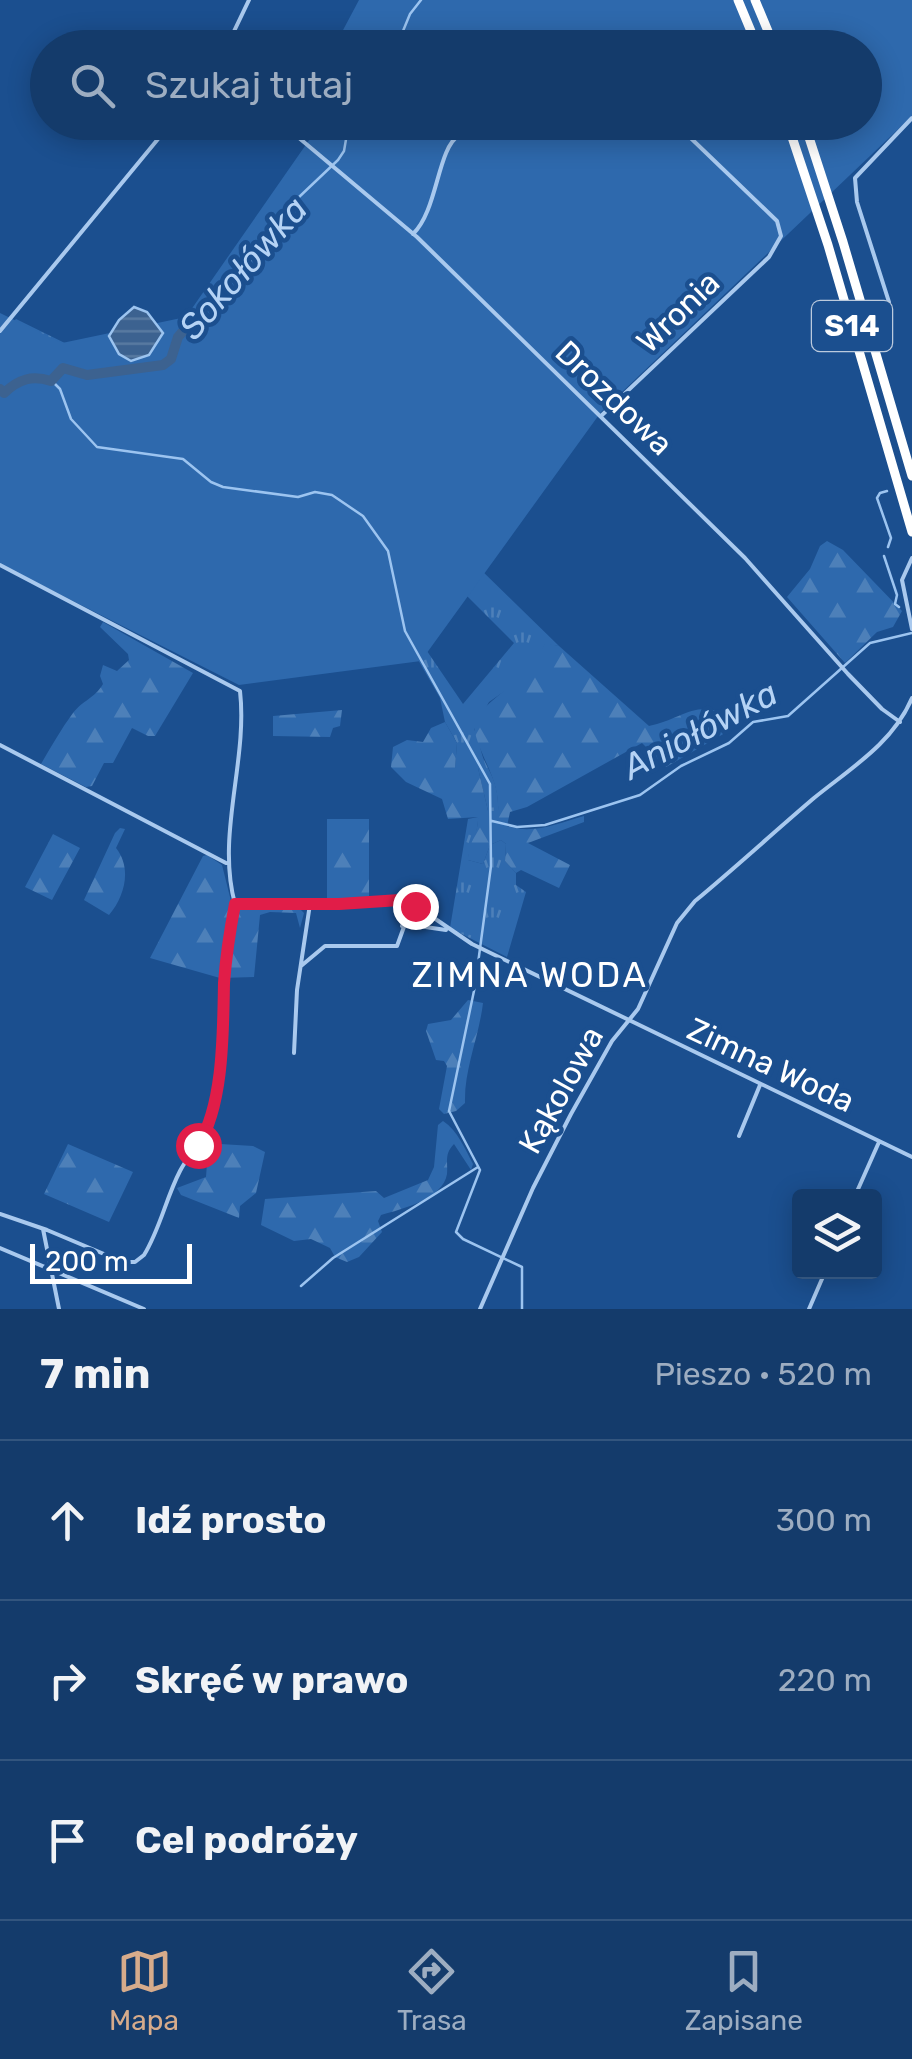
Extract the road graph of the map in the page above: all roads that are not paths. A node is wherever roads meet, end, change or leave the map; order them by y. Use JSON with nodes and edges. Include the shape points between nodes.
{"nodes":[{"id":1,"x":249,"y":0,"type":"edge"},
{"id":2,"x":738,"y":0,"type":"edge"},
{"id":3,"x":755,"y":0,"type":"edge"},
{"id":4,"x":235,"y":30,"type":"edge"},
{"id":5,"x":750,"y":30,"type":"edge"},
{"id":6,"x":768,"y":30,"type":"edge"},
{"id":7,"x":912,"y":118,"type":"edge"},
{"id":8,"x":157,"y":140,"type":"edge"},
{"id":9,"x":301,"y":140,"type":"edge"},
{"id":10,"x":453,"y":140,"type":"edge"},
{"id":11,"x":693,"y":140,"type":"edge"},
{"id":12,"x":793,"y":140,"type":"edge"},
{"id":13,"x":810,"y":140,"type":"edge"},
{"id":14,"x":414,"y":234,"type":"junction"},
{"id":15,"x":890,"y":302,"type":"dead end"},
{"id":16,"x":0,"y":330,"type":"edge"},
{"id":17,"x":601,"y":416,"type":"junction"},
{"id":18,"x":912,"y":476,"type":"edge"},
{"id":19,"x":912,"y":532,"type":"edge"},
{"id":20,"x":912,"y":558,"type":"edge"},
{"id":21,"x":0,"y":565,"type":"edge"},
{"id":22,"x":912,"y":628,"type":"edge"},
{"id":23,"x":912,"y":698,"type":"edge"},
{"id":24,"x":900,"y":722,"type":"junction"},
{"id":25,"x":0,"y":745,"type":"edge"},
{"id":26,"x":229,"y":864,"type":"junction"},
{"id":27,"x":409,"y":902,"type":"junction"},
{"id":28,"x":235,"y":904,"type":"junction"},
{"id":29,"x":310,"y":904,"type":"junction"},
{"id":30,"x":402,"y":926,"type":"junction"},
{"id":31,"x":449,"y":931,"type":"junction"},
{"id":32,"x":302,"y":966,"type":"junction"},
{"id":33,"x":629,"y":1021,"type":"junction"},
{"id":34,"x":294,"y":1054,"type":"dead end"},
{"id":35,"x":761,"y":1084,"type":"junction"},
{"id":36,"x":739,"y":1136,"type":"dead end"},
{"id":37,"x":880,"y":1142,"type":"junction"},
{"id":38,"x":912,"y":1158,"type":"edge"},
{"id":39,"x":858,"y":1189,"type":"edge"},
{"id":40,"x":0,"y":1214,"type":"edge"},
{"id":41,"x":43,"y":1229,"type":"junction"},
{"id":42,"x":0,"y":1248,"type":"edge"},
{"id":43,"x":51,"y":1270,"type":"junction"},
{"id":44,"x":821,"y":1279,"type":"edge"},
{"id":45,"x":59,"y":1309,"type":"edge"},
{"id":46,"x":144,"y":1309,"type":"edge"},
{"id":47,"x":480,"y":1309,"type":"edge"},
{"id":48,"x":810,"y":1309,"type":"edge"}],
"edges":[{"from":1,"to":4,"type":"street"},
{"from":2,"to":5,"type":"highway"},
{"from":3,"to":6,"type":"highway"},
{"from":7,"to":15,"type":"street","via":[[858,173],[854,188]]},
{"from":8,"to":16,"type":"street"},
{"from":9,"to":14,"type":"street","name":"Drozdowa"},
{"from":10,"to":14,"type":"street","via":[[430,211]]},
{"from":11,"to":17,"type":"street","name":"Wronia","via":[[777,221],[781,236],[768,257]]},
{"from":12,"to":19,"type":"highway","number":"S14"},
{"from":13,"to":18,"type":"highway","number":"S14"},
{"from":14,"to":17,"type":"street","name":"Drozdowa"},
{"from":17,"to":24,"type":"street","name":"Drozdowa"},
{"from":20,"to":22,"type":"street","via":[[902,580]]},
{"from":21,"to":26,"type":"street","via":[[240,691]]},
{"from":23,"to":24,"type":"street","name":"Kąkolowa"},
{"from":24,"to":33,"type":"street","name":"Kąkolowa","via":[[688,908]]},
{"from":25,"to":26,"type":"street"},
{"from":26,"to":28,"type":"street"},
{"from":27,"to":29,"type":"street"},
{"from":27,"to":30,"type":"street"},
{"from":27,"to":31,"type":"street","name":"Zimna Woda"},
{"from":28,"to":29,"type":"street"},
{"from":28,"to":41,"type":"street","via":[[213,1113],[144,1255],[129,1264]]},
{"from":29,"to":32,"type":"street"},
{"from":30,"to":31,"type":"street"},
{"from":30,"to":32,"type":"street","via":[[397,946],[326,946]]},
{"from":31,"to":33,"type":"street","name":"Zimna Woda"},
{"from":32,"to":34,"type":"street"},
{"from":33,"to":35,"type":"street","name":"Zimna Woda"},
{"from":33,"to":47,"type":"street","name":"Kąkolowa","via":[[571,1114]]},
{"from":35,"to":36,"type":"street"},
{"from":35,"to":37,"type":"street","name":"Zimna Woda"},
{"from":37,"to":38,"type":"street","name":"Zimna Woda"},
{"from":37,"to":39,"type":"street"},
{"from":40,"to":41,"type":"street"},
{"from":41,"to":43,"type":"street"},
{"from":42,"to":43,"type":"street"},
{"from":43,"to":45,"type":"street"},
{"from":43,"to":46,"type":"street"},
{"from":44,"to":48,"type":"street"}]}
